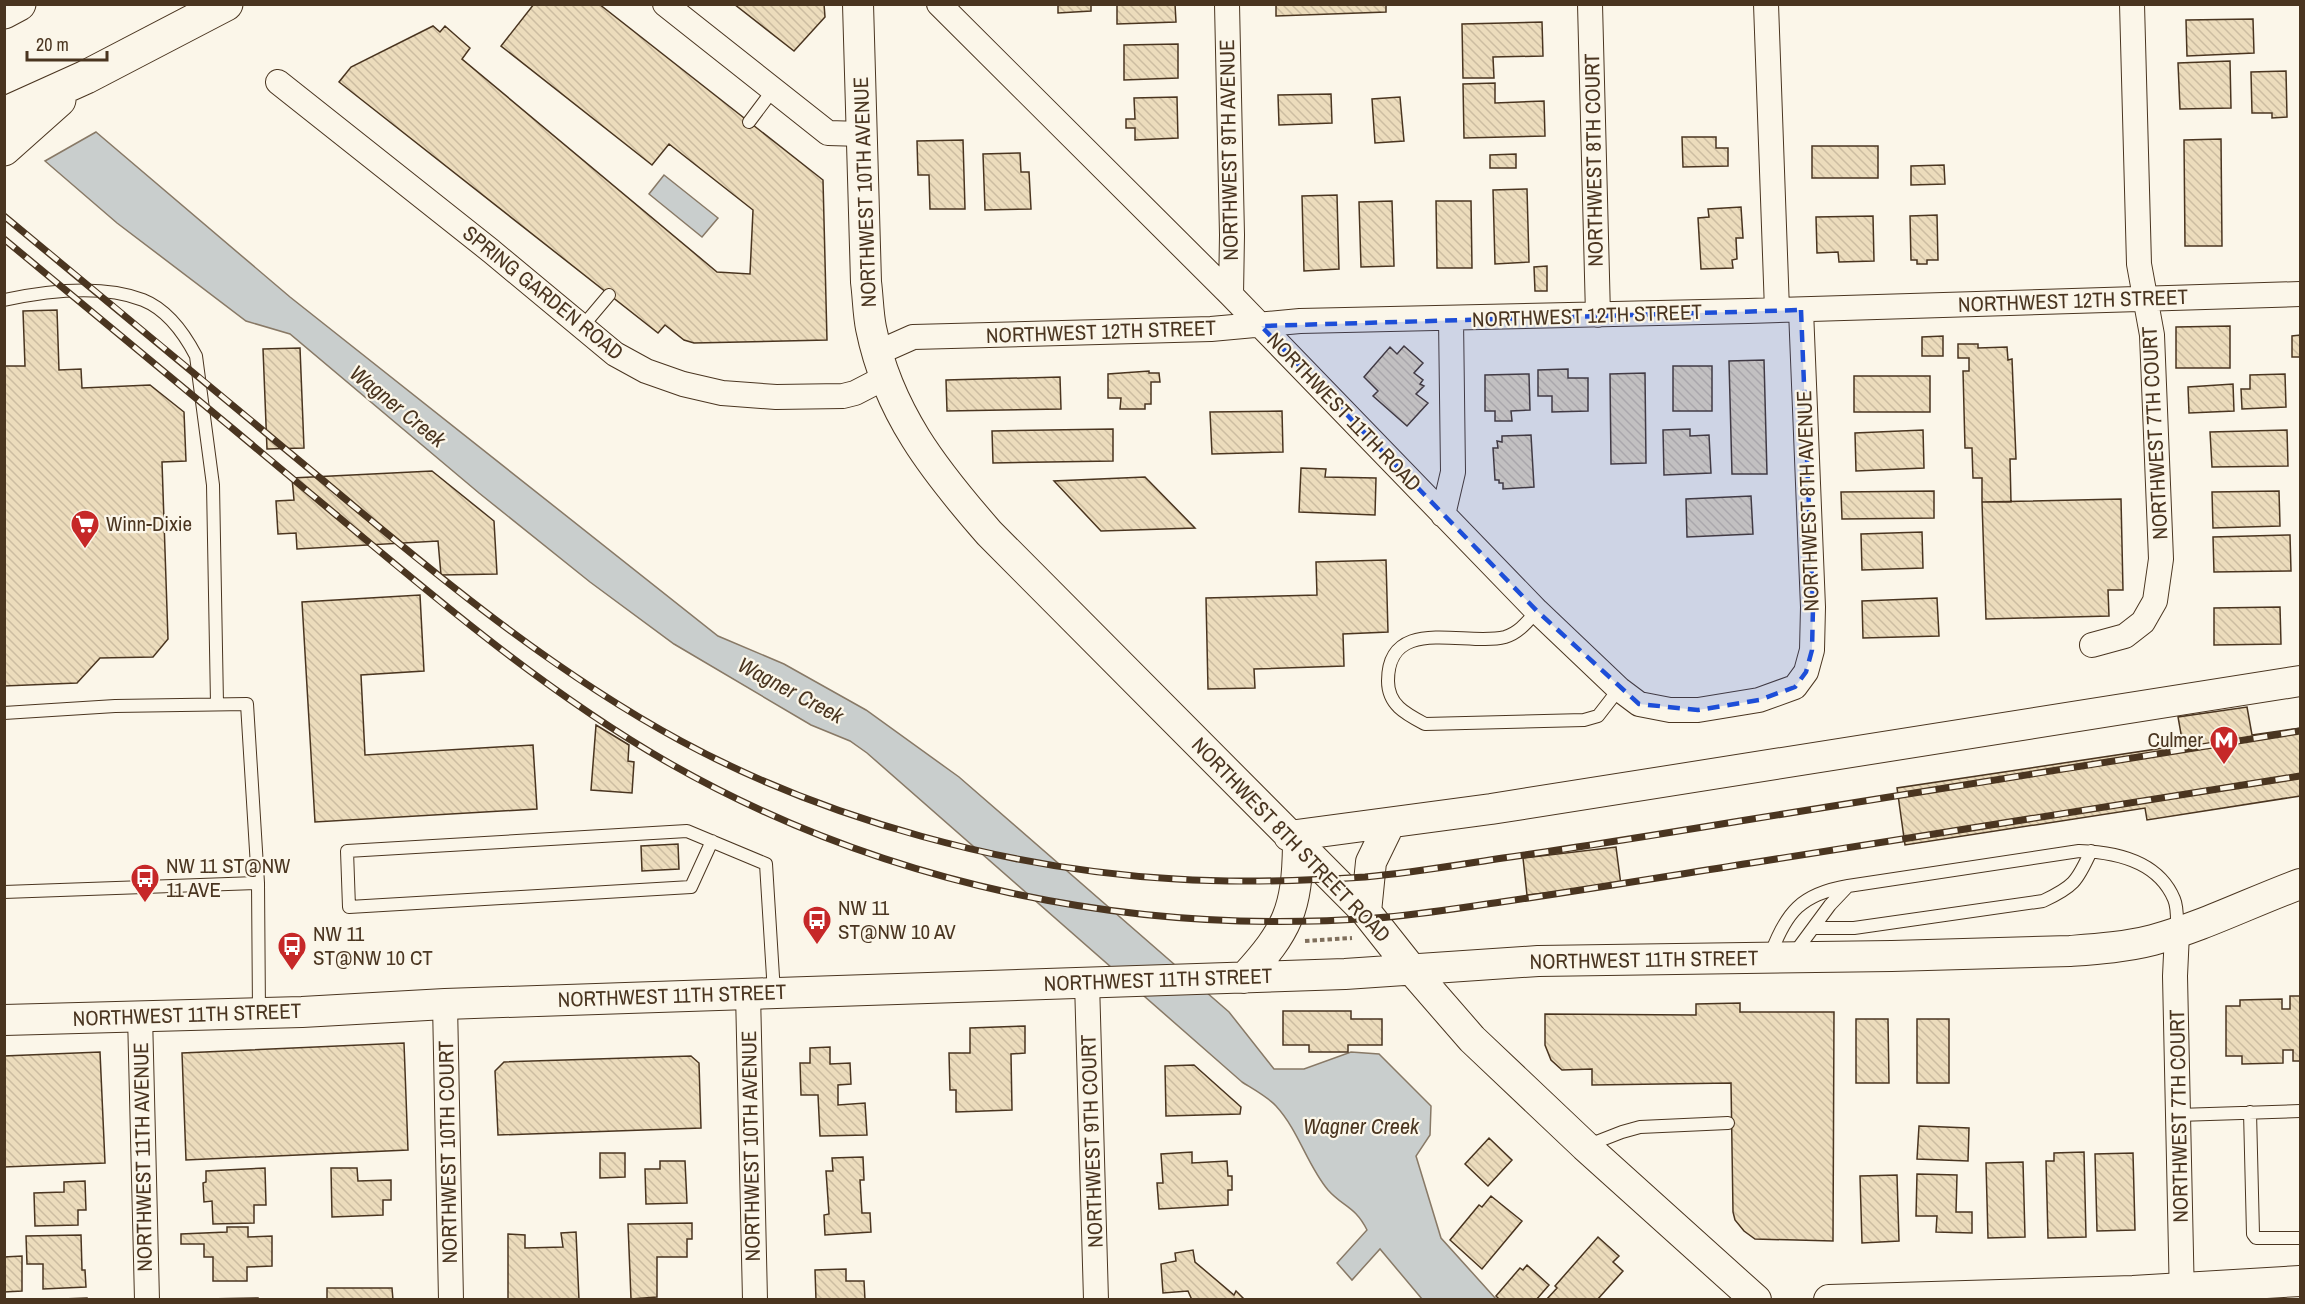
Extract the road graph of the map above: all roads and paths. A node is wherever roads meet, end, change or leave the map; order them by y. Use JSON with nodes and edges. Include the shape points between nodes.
{"nodes":[{"id":1,"x":19,"y":4,"type":"edge"},
{"id":2,"x":226,"y":4,"type":"edge"},
{"id":3,"x":665,"y":4,"type":"edge"},
{"id":4,"x":858,"y":4,"type":"edge"},
{"id":5,"x":939,"y":4,"type":"edge"},
{"id":6,"x":1227,"y":4,"type":"edge"},
{"id":7,"x":1590,"y":4,"type":"edge"},
{"id":8,"x":1766,"y":4,"type":"edge"},
{"id":9,"x":2132,"y":4,"type":"edge"},
{"id":10,"x":4,"y":12,"type":"edge"},
{"id":11,"x":86,"y":77,"type":"junction"},
{"id":12,"x":278,"y":82,"type":"dead end"},
{"id":13,"x":773,"y":90,"type":"junction"},
{"id":14,"x":4,"y":114,"type":"edge"},
{"id":15,"x":748,"y":122,"type":"dead end"},
{"id":16,"x":862,"y":135,"type":"junction"},
{"id":17,"x":4,"y":149,"type":"edge"},
{"id":18,"x":2301,"y":294,"type":"edge"},
{"id":19,"x":609,"y":295,"type":"dead end"},
{"id":20,"x":1231,"y":295,"type":"junction"},
{"id":21,"x":2145,"y":299,"type":"junction"},
{"id":22,"x":4,"y":300,"type":"edge"},
{"id":23,"x":1789,"y":310,"type":"junction"},
{"id":24,"x":1598,"y":315,"type":"junction"},
{"id":25,"x":1451,"y":319,"type":"junction"},
{"id":26,"x":1261,"y":326,"type":"junction"},
{"id":27,"x":582,"y":327,"type":"junction"},
{"id":28,"x":880,"y":365,"type":"junction"},
{"id":29,"x":1443,"y":514,"type":"junction"},
{"id":30,"x":1537,"y":611,"type":"junction"},
{"id":31,"x":2092,"y":645,"type":"dead end"},
{"id":32,"x":2301,"y":681,"type":"edge"},
{"id":33,"x":1795,"y":687,"type":"joint"},
{"id":34,"x":1619,"y":689,"type":"junction"},
{"id":35,"x":217,"y":703,"type":"junction"},
{"id":36,"x":4,"y":713,"type":"edge"},
{"id":37,"x":1390,"y":823,"type":"junction"},
{"id":38,"x":1293,"y":840,"type":"junction"},
{"id":39,"x":712,"y":841,"type":"junction"},
{"id":40,"x":2091,"y":851,"type":"junction"},
{"id":41,"x":258,"y":883,"type":"junction"},
{"id":42,"x":2301,"y":884,"type":"edge"},
{"id":43,"x":1848,"y":886,"type":"junction"},
{"id":44,"x":4,"y":892,"type":"edge"},
{"id":45,"x":1360,"y":925,"type":"junction"},
{"id":46,"x":1813,"y":928,"type":"junction"},
{"id":47,"x":2177,"y":933,"type":"junction"},
{"id":48,"x":1345,"y":938,"type":"junction"},
{"id":49,"x":1300,"y":942,"type":"dead end"},
{"id":50,"x":1349,"y":945,"type":"dead end"},
{"id":51,"x":1780,"y":958,"type":"junction"},
{"id":52,"x":1412,"y":970,"type":"junction"},
{"id":53,"x":1244,"y":978,"type":"junction"},
{"id":54,"x":1100,"y":982,"type":"junction"},
{"id":55,"x":761,"y":993,"type":"junction"},
{"id":56,"x":445,"y":1004,"type":"junction"},
{"id":57,"x":259,"y":1013,"type":"junction"},
{"id":58,"x":140,"y":1016,"type":"junction"},
{"id":59,"x":4,"y":1020,"type":"edge"},
{"id":60,"x":2250,"y":1112,"type":"junction"},
{"id":61,"x":2301,"y":1112,"type":"edge"},
{"id":62,"x":2178,"y":1115,"type":"junction"},
{"id":63,"x":1728,"y":1123,"type":"dead end"},
{"id":64,"x":1585,"y":1146,"type":"junction"},
{"id":65,"x":2301,"y":1238,"type":"edge"},
{"id":66,"x":2301,"y":1281,"type":"edge"},
{"id":67,"x":2182,"y":1293,"type":"edge"},
{"id":68,"x":147,"y":1299,"type":"edge"},
{"id":69,"x":451,"y":1299,"type":"edge"},
{"id":70,"x":755,"y":1299,"type":"edge"},
{"id":71,"x":1096,"y":1299,"type":"edge"},
{"id":72,"x":1756,"y":1299,"type":"edge"},
{"id":73,"x":1829,"y":1299,"type":"edge"}],
"edges":[{"from":1,"to":10,"type":"highway"},
{"from":2,"to":11,"type":"highway"},
{"from":3,"to":13,"type":"street"},
{"from":4,"to":16,"type":"street","name":"NORTHWEST 10TH AVENUE"},
{"from":5,"to":20,"type":"street","name":"NORTHWEST 11TH ROAD"},
{"from":6,"to":20,"type":"street","name":"NORTHWEST 9TH AVENUE"},
{"from":7,"to":24,"type":"street","name":"NORTHWEST 8TH COURT"},
{"from":8,"to":23,"type":"street","name":"NORTHWEST 8TH AVENUE"},
{"from":9,"to":21,"type":"street","name":"NORTHWEST 7TH COURT","via":[[2139,264]]},
{"from":11,"to":14,"type":"highway"},
{"from":11,"to":17,"type":"highway"},
{"from":12,"to":27,"type":"street","name":"SPRING GARDEN ROAD"},
{"from":13,"to":15,"type":"lane"},
{"from":13,"to":16,"type":"street","via":[[828,133]]},
{"from":16,"to":28,"type":"street","name":"NORTHWEST 10TH AVENUE","via":[[866,282],[870,325]]},
{"from":18,"to":21,"type":"street","name":"NORTHWEST 12TH STREET"},
{"from":19,"to":27,"type":"lane"},
{"from":20,"to":26,"type":"street","name":"NORTHWEST 11TH ROAD"},
{"from":21,"to":23,"type":"street","name":"NORTHWEST 12TH STREET"},
{"from":21,"to":31,"type":"street","name":"NORTHWEST 7TH COURT","via":[[2152,335],[2159,580],[2155,601],[2143,622],[2125,636]]},
{"from":22,"to":35,"type":"lane","via":[[36,293],[120,294],[143,300],[161,311],[188,340],[196,356],[213,485]]},
{"from":23,"to":24,"type":"street","name":"NORTHWEST 12TH STREET"},
{"from":23,"to":33,"type":"street","name":"NORTHWEST 8TH AVENUE","via":[[1813,618],[1812,650],[1806,672]]},
{"from":24,"to":25,"type":"street","name":"NORTHWEST 12TH STREET"},
{"from":25,"to":26,"type":"street","name":"NORTHWEST 12TH STREET","via":[[1300,321]]},
{"from":25,"to":29,"type":"street","via":[[1453,472]]},
{"from":26,"to":28,"type":"street","name":"NORTHWEST 12TH STREET","via":[[913,337]]},
{"from":26,"to":29,"type":"street","name":"NORTHWEST 11TH ROAD"},
{"from":27,"to":28,"type":"street","name":"SPRING GARDEN ROAD","via":[[615,354],[646,371],[722,393],[843,396],[855,393]]},
{"from":28,"to":38,"type":"street","name":"NORTHWEST 8TH STREET ROAD","via":[[897,408],[951,490]]},
{"from":29,"to":30,"type":"street","name":"NORTHWEST 11TH ROAD"},
{"from":30,"to":34,"type":"street","name":"NORTHWEST 11TH ROAD"},
{"from":30,"to":34,"type":"lane","via":[[1517,632],[1504,638],[1423,638],[1404,644],[1393,657],[1388,674],[1388,691],[1394,704],[1425,724],[1584,720],[1598,716]]},
{"from":32,"to":37,"type":"street"},
{"from":33,"to":34,"type":"street","name":"NORTHWEST 11TH ROAD","via":[[1759,700],[1698,710],[1639,704]]},
{"from":35,"to":36,"type":"lane"},
{"from":35,"to":41,"type":"lane","via":[[247,704]]},
{"from":37,"to":38,"type":"street"},
{"from":37,"to":45,"type":"street","via":[[1371,862]]},
{"from":38,"to":45,"type":"street","name":"NORTHWEST 8TH STREET ROAD"},
{"from":38,"to":53,"type":"street","via":[[1296,886],[1289,914],[1281,933]]},
{"from":39,"to":39,"type":"lane","via":[[687,831],[347,851],[349,907],[691,887]]},
{"from":39,"to":55,"type":"lane","via":[[766,864]]},
{"from":40,"to":43,"type":"lane"},
{"from":40,"to":46,"type":"lane","via":[[2075,882],[2043,901],[1854,928]]},
{"from":40,"to":47,"type":"lane","via":[[2132,859],[2163,880],[2175,901]]},
{"from":41,"to":44,"type":"lane"},
{"from":41,"to":57,"type":"lane"},
{"from":42,"to":47,"type":"street","name":"NORTHWEST 11TH STREET"},
{"from":43,"to":46,"type":"lane"},
{"from":43,"to":51,"type":"lane","via":[[1816,894],[1793,912],[1785,922]]},
{"from":45,"to":48,"type":"path"},
{"from":45,"to":52,"type":"street","name":"NORTHWEST 8TH STREET ROAD"},
{"from":46,"to":51,"type":"lane"},
{"from":47,"to":51,"type":"street","name":"NORTHWEST 11TH STREET","via":[[2099,949]]},
{"from":47,"to":62,"type":"street","name":"NORTHWEST 7TH COURT"},
{"from":48,"to":49,"type":"path"},
{"from":48,"to":50,"type":"path"},
{"from":51,"to":52,"type":"street","name":"NORTHWEST 11TH STREET","via":[[1538,961]]},
{"from":52,"to":53,"type":"street","name":"NORTHWEST 11TH STREET"},
{"from":52,"to":64,"type":"street","name":"NORTHWEST 8TH STREET ROAD","via":[[1472,1039]]},
{"from":53,"to":54,"type":"street","name":"NORTHWEST 11TH STREET"},
{"from":54,"to":55,"type":"street","name":"NORTHWEST 11TH STREET"},
{"from":54,"to":71,"type":"street","name":"NORTHWEST 9TH COURT"},
{"from":55,"to":56,"type":"street","name":"NORTHWEST 11TH STREET"},
{"from":55,"to":70,"type":"street","name":"NORTHWEST 10TH AVENUE"},
{"from":56,"to":57,"type":"street","name":"NORTHWEST 11TH STREET"},
{"from":56,"to":69,"type":"street","name":"NORTHWEST 10TH COURT"},
{"from":57,"to":58,"type":"street","name":"NORTHWEST 11TH STREET"},
{"from":58,"to":59,"type":"street","name":"NORTHWEST 11TH STREET"},
{"from":58,"to":68,"type":"street","name":"NORTHWEST 11TH AVENUE"},
{"from":60,"to":61,"type":"lane"},
{"from":60,"to":62,"type":"lane"},
{"from":60,"to":65,"type":"lane","via":[[2253,1234],[2256,1238]]},
{"from":62,"to":67,"type":"street","name":"NORTHWEST 7TH COURT"},
{"from":63,"to":64,"type":"lane","via":[[1640,1127]]},
{"from":64,"to":72,"type":"street","name":"NORTHWEST 8TH STREET ROAD"},
{"from":66,"to":67,"type":"street"},
{"from":67,"to":73,"type":"street"}]}
